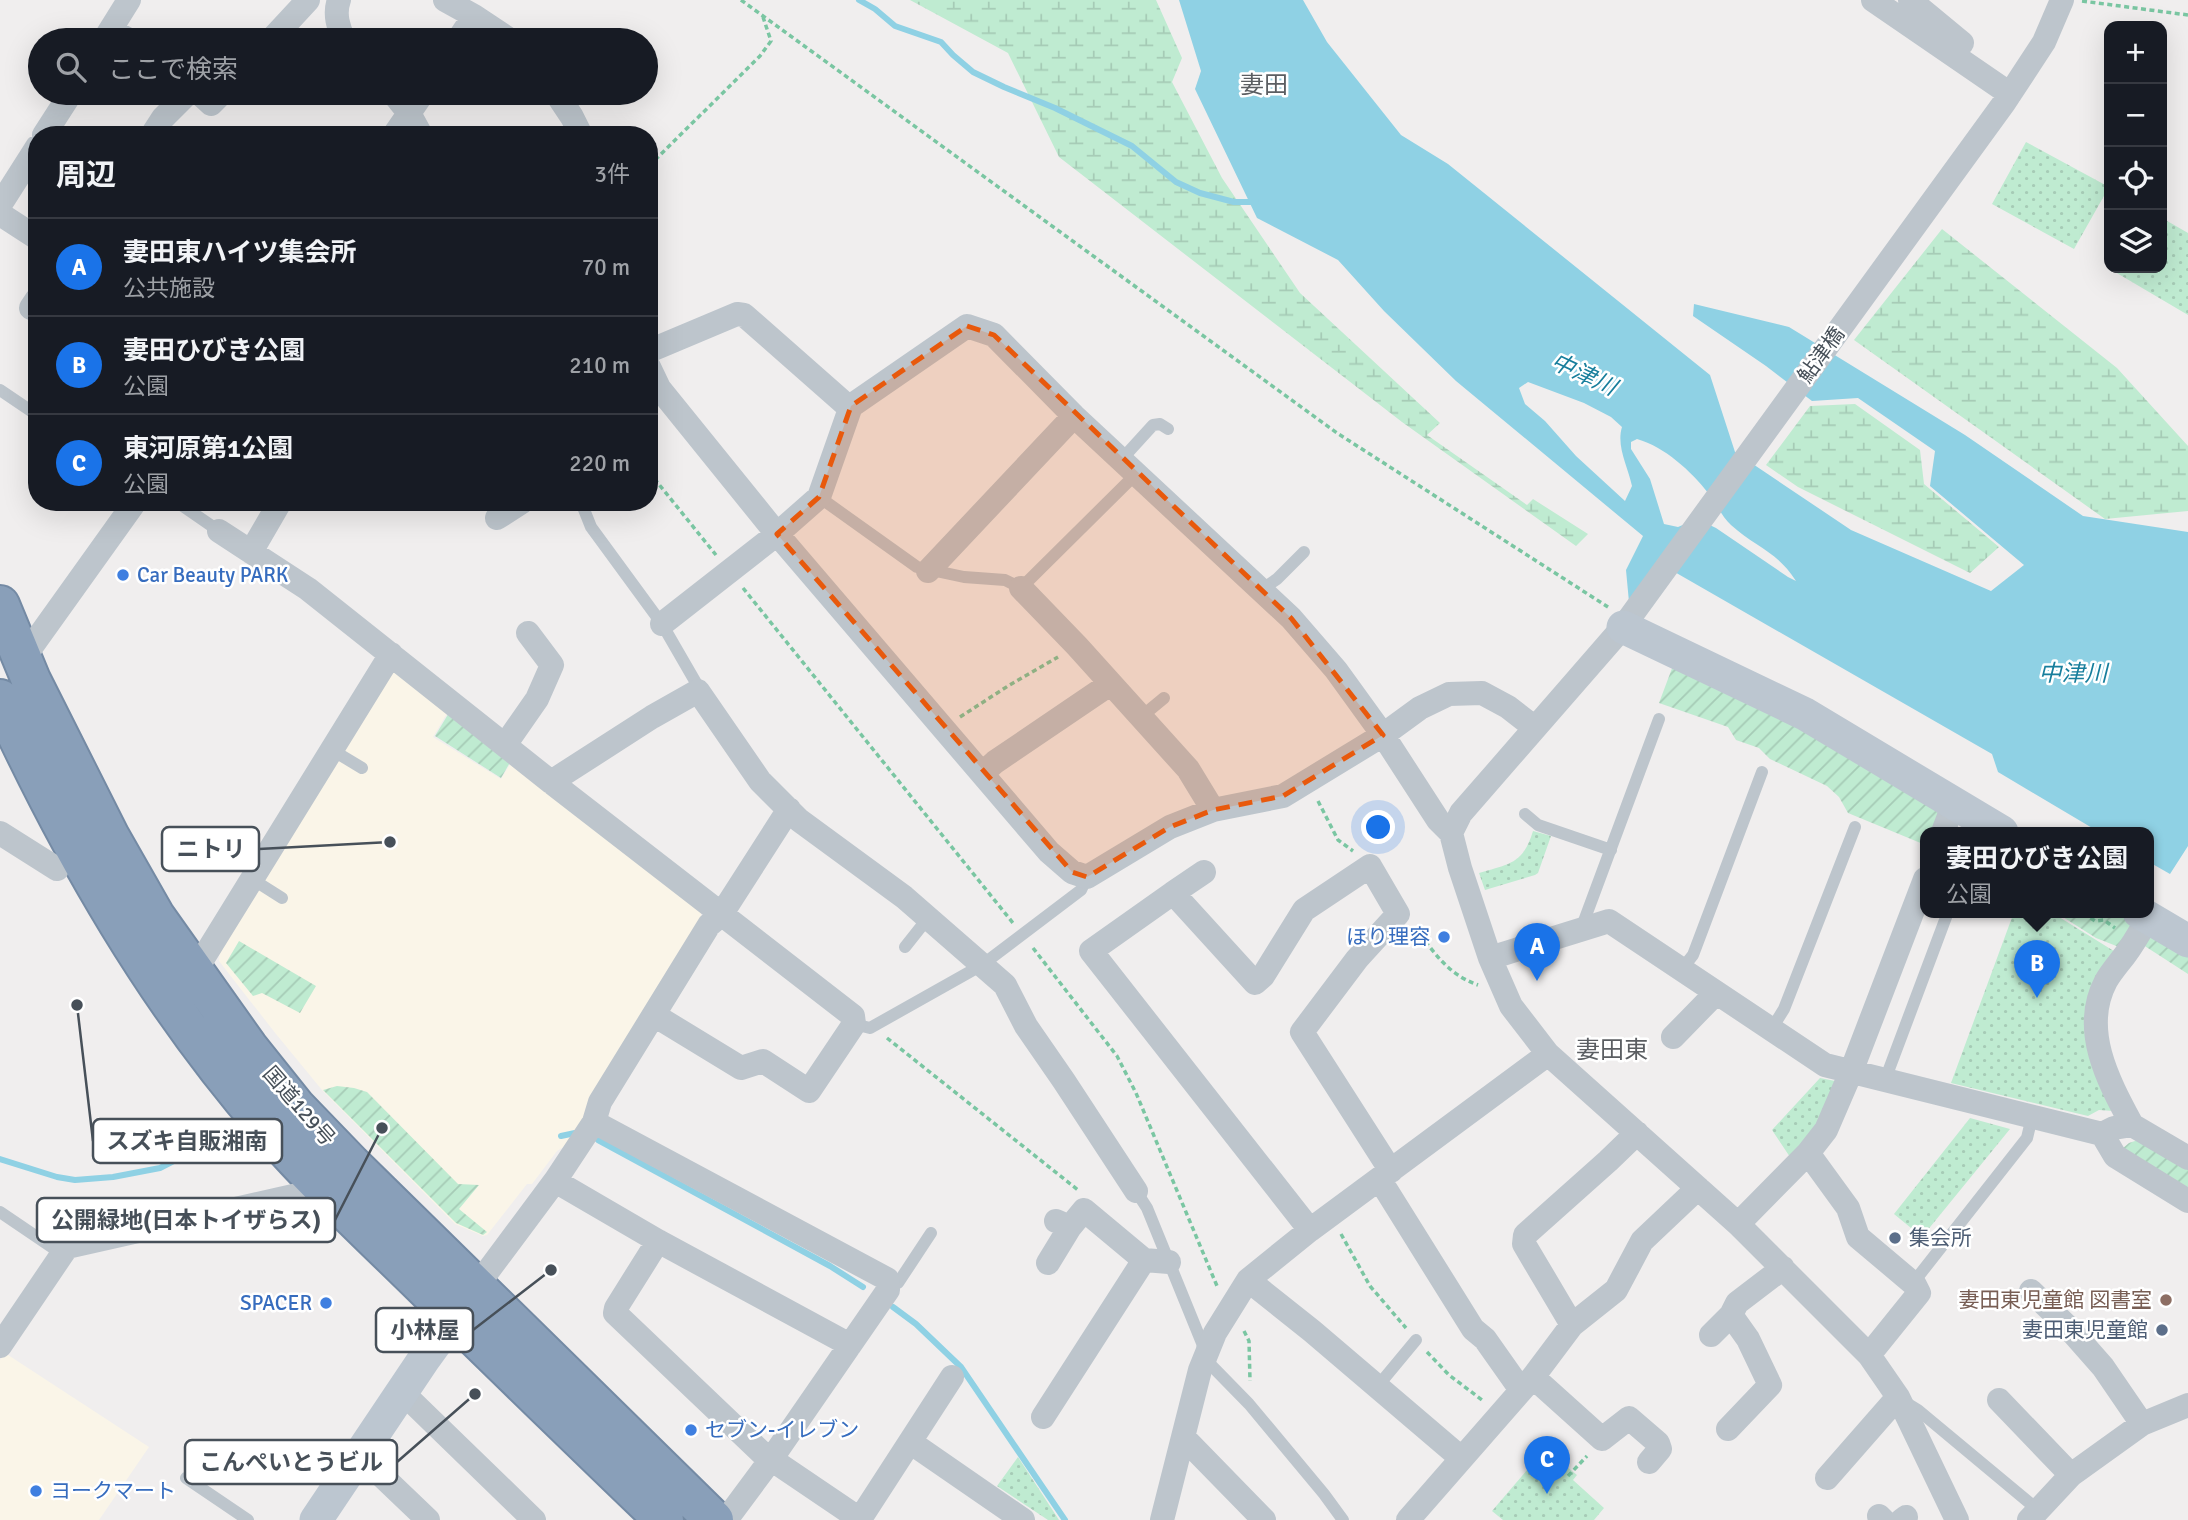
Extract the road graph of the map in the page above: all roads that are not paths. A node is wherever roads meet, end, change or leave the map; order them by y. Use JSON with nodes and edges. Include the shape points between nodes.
{"nodes":[{"id":1,"x":129,"y":0,"type":"edge"},
{"id":2,"x":308,"y":0,"type":"edge"},
{"id":3,"x":445,"y":0,"type":"edge"},
{"id":4,"x":1873,"y":0,"type":"edge"},
{"id":5,"x":1910,"y":0,"type":"edge"},
{"id":6,"x":2062,"y":0,"type":"edge"},
{"id":7,"x":332,"y":2,"type":"edge"},
{"id":8,"x":472,"y":9,"type":"edge"},
{"id":9,"x":118,"y":28,"type":"edge"},
{"id":10,"x":282,"y":28,"type":"edge"},
{"id":11,"x":338,"y":28,"type":"edge"},
{"id":12,"x":463,"y":28,"type":"edge"},
{"id":13,"x":495,"y":28,"type":"edge"},
{"id":14,"x":1989,"y":78,"type":"junction"},
{"id":15,"x":2007,"y":98,"type":"junction"},
{"id":16,"x":63,"y":105,"type":"edge"},
{"id":17,"x":176,"y":105,"type":"edge"},
{"id":18,"x":415,"y":105,"type":"edge"},
{"id":19,"x":416,"y":105,"type":"edge"},
{"id":20,"x":564,"y":105,"type":"edge"},
{"id":21,"x":50,"y":126,"type":"edge"},
{"id":22,"x":158,"y":126,"type":"edge"},
{"id":23,"x":400,"y":126,"type":"edge"},
{"id":24,"x":420,"y":126,"type":"edge"},
{"id":25,"x":576,"y":126,"type":"edge"},
{"id":26,"x":28,"y":161,"type":"edge"},
{"id":27,"x":0,"y":205,"type":"edge"},
{"id":28,"x":0,"y":214,"type":"edge"},
{"id":29,"x":28,"y":232,"type":"edge"},
{"id":30,"x":658,"y":347,"type":"edge"},
{"id":31,"x":658,"y":386,"type":"edge"},
{"id":32,"x":0,"y":390,"type":"edge"},
{"id":33,"x":851,"y":406,"type":"junction"},
{"id":34,"x":28,"y":409,"type":"edge"},
{"id":35,"x":1074,"y":416,"type":"junction"},
{"id":36,"x":1168,"y":429,"type":"dead end"},
{"id":37,"x":1129,"y":466,"type":"junction"},
{"id":38,"x":818,"y":497,"type":"junction"},
{"id":39,"x":129,"y":511,"type":"edge"},
{"id":40,"x":191,"y":511,"type":"edge"},
{"id":41,"x":275,"y":511,"type":"edge"},
{"id":42,"x":507,"y":511,"type":"edge"},
{"id":43,"x":585,"y":511,"type":"edge"},
{"id":44,"x":497,"y":517,"type":"dead end"},
{"id":45,"x":219,"y":531,"type":"joint"},
{"id":46,"x":778,"y":534,"type":"junction"},
{"id":47,"x":251,"y":552,"type":"junction"},
{"id":48,"x":1304,"y":552,"type":"dead end"},
{"id":49,"x":929,"y":571,"type":"junction"},
{"id":50,"x":1021,"y":588,"type":"junction"},
{"id":51,"x":1261,"y":590,"type":"junction"},
{"id":52,"x":0,"y":605,"type":"edge"},
{"id":53,"x":1630,"y":617,"type":"junction"},
{"id":54,"x":662,"y":625,"type":"junction"},
{"id":55,"x":540,"y":640,"type":"dead end"},
{"id":56,"x":391,"y":654,"type":"junction"},
{"id":57,"x":1111,"y":684,"type":"junction"},
{"id":58,"x":10,"y":691,"type":"edge"},
{"id":59,"x":698,"y":691,"type":"junction"},
{"id":60,"x":1164,"y":698,"type":"dead end"},
{"id":61,"x":1141,"y":717,"type":"junction"},
{"id":62,"x":1659,"y":719,"type":"dead end"},
{"id":63,"x":1535,"y":728,"type":"junction"},
{"id":64,"x":1384,"y":735,"type":"junction"},
{"id":65,"x":505,"y":745,"type":"junction"},
{"id":66,"x":331,"y":750,"type":"junction"},
{"id":67,"x":362,"y":768,"type":"dead end"},
{"id":68,"x":1762,"y":772,"type":"dead end"},
{"id":69,"x":983,"y":773,"type":"junction"},
{"id":70,"x":551,"y":782,"type":"junction"},
{"id":71,"x":789,"y":809,"type":"junction"},
{"id":72,"x":1213,"y":810,"type":"junction"},
{"id":73,"x":1525,"y":814,"type":"dead end"},
{"id":74,"x":1949,"y":818,"type":"edge"},
{"id":75,"x":1855,"y":827,"type":"dead end"},
{"id":76,"x":1984,"y":827,"type":"edge"},
{"id":77,"x":0,"y":833,"type":"edge"},
{"id":78,"x":1451,"y":833,"type":"junction"},
{"id":79,"x":1611,"y":850,"type":"junction"},
{"id":80,"x":57,"y":869,"type":"dead end"},
{"id":81,"x":1204,"y":873,"type":"dead end"},
{"id":82,"x":1087,"y":877,"type":"junction"},
{"id":83,"x":252,"y":879,"type":"junction"},
{"id":84,"x":1920,"y":892,"type":"edge"},
{"id":85,"x":1173,"y":893,"type":"junction"},
{"id":86,"x":282,"y":898,"type":"dead end"},
{"id":87,"x":721,"y":915,"type":"junction"},
{"id":88,"x":928,"y":918,"type":"junction"},
{"id":89,"x":1946,"y":918,"type":"edge"},
{"id":90,"x":2143,"y":918,"type":"edge"},
{"id":91,"x":2149,"y":918,"type":"edge"},
{"id":92,"x":1581,"y":930,"type":"junction"},
{"id":93,"x":2188,"y":941,"type":"edge"},
{"id":94,"x":905,"y":947,"type":"dead end"},
{"id":95,"x":1490,"y":958,"type":"junction"},
{"id":96,"x":982,"y":965,"type":"junction"},
{"id":97,"x":1681,"y":970,"type":"junction"},
{"id":98,"x":194,"y":973,"type":"junction"},
{"id":99,"x":1716,"y":993,"type":"junction"},
{"id":100,"x":653,"y":1014,"type":"junction"},
{"id":101,"x":863,"y":1025,"type":"junction"},
{"id":102,"x":1771,"y":1030,"type":"junction"},
{"id":103,"x":1673,"y":1037,"type":"dead end"},
{"id":104,"x":1548,"y":1054,"type":"junction"},
{"id":105,"x":1851,"y":1072,"type":"junction"},
{"id":106,"x":1885,"y":1080,"type":"junction"},
{"id":107,"x":2032,"y":1117,"type":"junction"},
{"id":108,"x":594,"y":1122,"type":"junction"},
{"id":109,"x":2132,"y":1125,"type":"junction"},
{"id":110,"x":1637,"y":1133,"type":"junction"},
{"id":111,"x":2102,"y":1134,"type":"junction"},
{"id":112,"x":1808,"y":1153,"type":"junction"},
{"id":113,"x":2188,"y":1158,"type":"edge"},
{"id":114,"x":1385,"y":1175,"type":"junction"},
{"id":115,"x":555,"y":1181,"type":"junction"},
{"id":116,"x":1698,"y":1188,"type":"junction"},
{"id":117,"x":324,"y":1189,"type":"junction"},
{"id":118,"x":1136,"y":1191,"type":"joint"},
{"id":119,"x":2188,"y":1201,"type":"edge"},
{"id":120,"x":0,"y":1212,"type":"edge"},
{"id":121,"x":1320,"y":1223,"type":"junction"},
{"id":122,"x":1738,"y":1224,"type":"junction"},
{"id":123,"x":930,"y":1233,"type":"dead end"},
{"id":124,"x":658,"y":1241,"type":"junction"},
{"id":125,"x":62,"y":1254,"type":"junction"},
{"id":126,"x":1144,"y":1260,"type":"junction"},
{"id":127,"x":1169,"y":1262,"type":"junction"},
{"id":128,"x":1048,"y":1263,"type":"dead end"},
{"id":129,"x":1783,"y":1268,"type":"junction"},
{"id":130,"x":1248,"y":1280,"type":"junction"},
{"id":131,"x":1913,"y":1283,"type":"junction"},
{"id":132,"x":887,"y":1286,"type":"junction"},
{"id":133,"x":2031,"y":1291,"type":"dead end"},
{"id":134,"x":465,"y":1302,"type":"junction"},
{"id":135,"x":1731,"y":1315,"type":"junction"},
{"id":136,"x":1572,"y":1325,"type":"junction"},
{"id":137,"x":1712,"y":1335,"type":"dead end"},
{"id":138,"x":1416,"y":1340,"type":"road end"},
{"id":139,"x":850,"y":1345,"type":"junction"},
{"id":140,"x":0,"y":1346,"type":"edge"},
{"id":141,"x":1869,"y":1355,"type":"junction"},
{"id":142,"x":1205,"y":1359,"type":"junction"},
{"id":143,"x":952,"y":1377,"type":"dead end"},
{"id":144,"x":1527,"y":1383,"type":"junction"},
{"id":145,"x":1377,"y":1387,"type":"junction"},
{"id":146,"x":402,"y":1392,"type":"junction"},
{"id":147,"x":1898,"y":1397,"type":"junction"},
{"id":148,"x":2004,"y":1414,"type":"dead end"},
{"id":149,"x":2185,"y":1415,"type":"edge"},
{"id":150,"x":1043,"y":1417,"type":"dead end"},
{"id":151,"x":2142,"y":1424,"type":"junction"},
{"id":152,"x":1728,"y":1429,"type":"dead end"},
{"id":153,"x":1183,"y":1437,"type":"junction"},
{"id":154,"x":910,"y":1442,"type":"junction"},
{"id":155,"x":360,"y":1455,"type":"junction"},
{"id":156,"x":1658,"y":1455,"type":"dead end"},
{"id":157,"x":772,"y":1458,"type":"junction"},
{"id":158,"x":1461,"y":1458,"type":"junction"},
{"id":159,"x":2071,"y":1475,"type":"junction"},
{"id":160,"x":186,"y":1478,"type":"dead end"},
{"id":161,"x":1827,"y":1478,"type":"dead end"},
{"id":162,"x":2034,"y":1515,"type":"edge"},
{"id":163,"x":319,"y":1519,"type":"edge"},
{"id":164,"x":248,"y":1520,"type":"edge"},
{"id":165,"x":428,"y":1520,"type":"edge"},
{"id":166,"x":534,"y":1520,"type":"edge"},
{"id":167,"x":664,"y":1520,"type":"edge"},
{"id":168,"x":714,"y":1520,"type":"edge"},
{"id":169,"x":726,"y":1520,"type":"edge"},
{"id":170,"x":861,"y":1520,"type":"edge"},
{"id":171,"x":1023,"y":1520,"type":"edge"},
{"id":172,"x":1162,"y":1520,"type":"edge"},
{"id":173,"x":1264,"y":1520,"type":"edge"},
{"id":174,"x":1343,"y":1520,"type":"edge"},
{"id":175,"x":1408,"y":1520,"type":"edge"},
{"id":176,"x":1957,"y":1520,"type":"edge"}],
"edges":[{"from":1,"to":9,"type":"street"},
{"from":2,"to":10,"type":"street"},
{"from":3,"to":8,"type":"street"},
{"from":4,"to":14,"type":"street"},
{"from":5,"to":14,"type":"street","via":[[1992,68]]},
{"from":6,"to":15,"type":"street","name":"鮎津橋","via":[[2044,42]]},
{"from":7,"to":11,"type":"street"},
{"from":8,"to":12,"type":"street"},
{"from":8,"to":13,"type":"street"},
{"from":14,"to":15,"type":"street"},
{"from":15,"to":53,"type":"street","name":"鮎津橋"},
{"from":16,"to":21,"type":"street"},
{"from":17,"to":22,"type":"street"},
{"from":18,"to":23,"type":"street"},
{"from":19,"to":24,"type":"street"},
{"from":20,"to":25,"type":"street"},
{"from":26,"to":27,"type":"street"},
{"from":28,"to":29,"type":"street"},
{"from":30,"to":33,"type":"street","via":[[744,315]]},
{"from":31,"to":46,"type":"street"},
{"from":32,"to":34,"type":"lane"},
{"from":33,"to":35,"type":"street","via":[[968,326],[994,335]]},
{"from":33,"to":38,"type":"street"},
{"from":35,"to":37,"type":"street"},
{"from":35,"to":49,"type":"street","via":[[974,508]]},
{"from":36,"to":37,"type":"lane","via":[[1153,425]]},
{"from":37,"to":50,"type":"lane"},
{"from":37,"to":51,"type":"street"},
{"from":38,"to":46,"type":"street"},
{"from":38,"to":49,"type":"lane"},
{"from":39,"to":58,"type":"street"},
{"from":40,"to":45,"type":"lane"},
{"from":41,"to":47,"type":"street"},
{"from":42,"to":44,"type":"street"},
{"from":43,"to":54,"type":"lane","via":[[591,527]]},
{"from":45,"to":47,"type":"street"},
{"from":46,"to":54,"type":"street"},
{"from":46,"to":69,"type":"street"},
{"from":47,"to":56,"type":"street","via":[[308,589]]},
{"from":48,"to":51,"type":"lane"},
{"from":49,"to":50,"type":"lane","via":[[1006,580]]},
{"from":50,"to":57,"type":"street"},
{"from":51,"to":64,"type":"street","via":[[1336,670]]},
{"from":52,"to":58,"type":"highway","name":"国道129号"},
{"from":53,"to":63,"type":"street","name":"鮎津橋"},
{"from":53,"to":74,"type":"street","via":[[1805,714]]},
{"from":54,"to":59,"type":"lane"},
{"from":55,"to":65,"type":"street","via":[[552,665],[537,699]]},
{"from":56,"to":65,"type":"street"},
{"from":56,"to":66,"type":"street"},
{"from":57,"to":61,"type":"street"},
{"from":57,"to":69,"type":"street"},
{"from":58,"to":98,"type":"highway","name":"国道129号","via":[[110,837]]},
{"from":58,"to":117,"type":"highway","name":"国道129号","via":[[77,855],[125,937],[218,1068]]},
{"from":59,"to":70,"type":"street"},
{"from":59,"to":71,"type":"street","via":[[760,781]]},
{"from":60,"to":61,"type":"lane"},
{"from":61,"to":72,"type":"street","via":[[1188,769]]},
{"from":62,"to":79,"type":"lane"},
{"from":63,"to":64,"type":"street","via":[[1482,693],[1449,694],[1420,708]]},
{"from":63,"to":78,"type":"street","name":"鮎津橋","via":[[1461,813]]},
{"from":64,"to":72,"type":"street","via":[[1283,796]]},
{"from":64,"to":78,"type":"street"},
{"from":65,"to":70,"type":"street"},
{"from":66,"to":67,"type":"lane"},
{"from":66,"to":83,"type":"street"},
{"from":68,"to":97,"type":"lane","via":[[1693,955]]},
{"from":69,"to":82,"type":"street","via":[[1049,852],[1072,872]]},
{"from":70,"to":87,"type":"street"},
{"from":71,"to":87,"type":"street"},
{"from":71,"to":88,"type":"street"},
{"from":72,"to":82,"type":"street","via":[[1170,827]]},
{"from":73,"to":79,"type":"lane","via":[[1538,825]]},
{"from":74,"to":76,"type":"street"},
{"from":75,"to":102,"type":"lane","via":[[1784,1009]]},
{"from":77,"to":80,"type":"street"},
{"from":78,"to":95,"type":"street"},
{"from":79,"to":92,"type":"lane"},
{"from":81,"to":85,"type":"street"},
{"from":82,"to":96,"type":"lane","via":[[1081,890]]},
{"from":83,"to":86,"type":"lane"},
{"from":83,"to":98,"type":"street"},
{"from":84,"to":105,"type":"street"},
{"from":85,"to":114,"type":"street","via":[[1255,983],[1304,911],[1370,866],[1398,914],[1302,1032]]},
{"from":85,"to":121,"type":"street","via":[[1091,951]]},
{"from":87,"to":100,"type":"street","via":[[709,925]]},
{"from":87,"to":101,"type":"street"},
{"from":88,"to":94,"type":"lane"},
{"from":88,"to":96,"type":"street"},
{"from":89,"to":106,"type":"lane"},
{"from":90,"to":109,"type":"street","via":[[2106,982],[2097,1012],[2097,1045],[2108,1080]]},
{"from":91,"to":93,"type":"street"},
{"from":92,"to":95,"type":"street"},
{"from":92,"to":97,"type":"street","via":[[1609,921]]},
{"from":95,"to":104,"type":"street","via":[[1511,1006]]},
{"from":96,"to":101,"type":"lane"},
{"from":96,"to":118,"type":"street","via":[[1005,985],[1026,1026]]},
{"from":97,"to":99,"type":"street"},
{"from":98,"to":134,"type":"highway","name":"国道129号","via":[[296,1107],[351,1164]]},
{"from":99,"to":102,"type":"street"},
{"from":99,"to":103,"type":"street"},
{"from":100,"to":101,"type":"street","via":[[741,1068],[763,1061],[809,1091]]},
{"from":100,"to":108,"type":"street","via":[[600,1102]]},
{"from":102,"to":105,"type":"street","via":[[1825,1065]]},
{"from":104,"to":110,"type":"street"},
{"from":104,"to":114,"type":"street"},
{"from":105,"to":106,"type":"street"},
{"from":105,"to":112,"type":"street","via":[[1826,1130]]},
{"from":106,"to":107,"type":"street"},
{"from":107,"to":111,"type":"street"},
{"from":107,"to":131,"type":"lane","via":[[2027,1138]]},
{"from":108,"to":115,"type":"street"},
{"from":108,"to":132,"type":"street","via":[[887,1279]]},
{"from":109,"to":111,"type":"street"},
{"from":109,"to":113,"type":"street"},
{"from":110,"to":116,"type":"street"},
{"from":110,"to":136,"type":"street","via":[[1525,1234],[1524,1244]]},
{"from":111,"to":119,"type":"street","via":[[2115,1156]]},
{"from":112,"to":122,"type":"street"},
{"from":112,"to":131,"type":"street","via":[[1848,1208],[1858,1237]]},
{"from":114,"to":121,"type":"street"},
{"from":114,"to":144,"type":"street","via":[[1474,1329]]},
{"from":115,"to":124,"type":"street"},
{"from":115,"to":134,"type":"street"},
{"from":116,"to":122,"type":"street"},
{"from":116,"to":136,"type":"street","via":[[1642,1241],[1616,1290]]},
{"from":117,"to":125,"type":"street","via":[[67,1247]]},
{"from":117,"to":134,"type":"highway","name":"国道129号"},
{"from":118,"to":127,"type":"lane"},
{"from":120,"to":125,"type":"lane"},
{"from":121,"to":130,"type":"street"},
{"from":122,"to":129,"type":"street"},
{"from":123,"to":132,"type":"lane","via":[[898,1283]]},
{"from":124,"to":139,"type":"street"},
{"from":124,"to":157,"type":"street","via":[[615,1313]]},
{"from":125,"to":140,"type":"street"},
{"from":126,"to":127,"type":"street"},
{"from":126,"to":128,"type":"street","via":[[1070,1219]]},
{"from":126,"to":150,"type":"street","via":[[1085,1338]]},
{"from":127,"to":142,"type":"lane"},
{"from":129,"to":135,"type":"street","via":[[1737,1303]]},
{"from":129,"to":141,"type":"street"},
{"from":130,"to":142,"type":"street","via":[[1215,1333]]},
{"from":130,"to":145,"type":"street"},
{"from":131,"to":141,"type":"street","via":[[1919,1293]]},
{"from":132,"to":139,"type":"street"},
{"from":133,"to":151,"type":"street","via":[[2103,1367]]},
{"from":134,"to":146,"type":"street"},
{"from":134,"to":167,"type":"highway","name":"国道129号"},
{"from":134,"to":168,"type":"highway","name":"国道129号"},
{"from":135,"to":137,"type":"street"},
{"from":135,"to":152,"type":"street","via":[[1770,1385],[1752,1412]]},
{"from":136,"to":144,"type":"street"},
{"from":138,"to":145,"type":"lane"},
{"from":139,"to":157,"type":"street"},
{"from":141,"to":147,"type":"street"},
{"from":142,"to":153,"type":"street"},
{"from":142,"to":174,"type":"lane","via":[[1249,1404]]},
{"from":143,"to":154,"type":"street"},
{"from":144,"to":156,"type":"street","via":[[1602,1439],[1629,1418],[1658,1443]]},
{"from":144,"to":158,"type":"street"},
{"from":145,"to":158,"type":"street"},
{"from":146,"to":155,"type":"street"},
{"from":146,"to":166,"type":"street"},
{"from":147,"to":161,"type":"street"},
{"from":147,"to":162,"type":"lane"},
{"from":147,"to":176,"type":"street"},
{"from":148,"to":159,"type":"street"},
{"from":149,"to":151,"type":"street"},
{"from":151,"to":159,"type":"street"},
{"from":153,"to":172,"type":"street"},
{"from":153,"to":173,"type":"street"},
{"from":154,"to":170,"type":"street"},
{"from":154,"to":171,"type":"street"},
{"from":155,"to":163,"type":"street"},
{"from":155,"to":165,"type":"street"},
{"from":157,"to":169,"type":"street"},
{"from":157,"to":170,"type":"street"},
{"from":158,"to":175,"type":"street"},
{"from":159,"to":162,"type":"street"},
{"from":160,"to":164,"type":"lane"}]}
